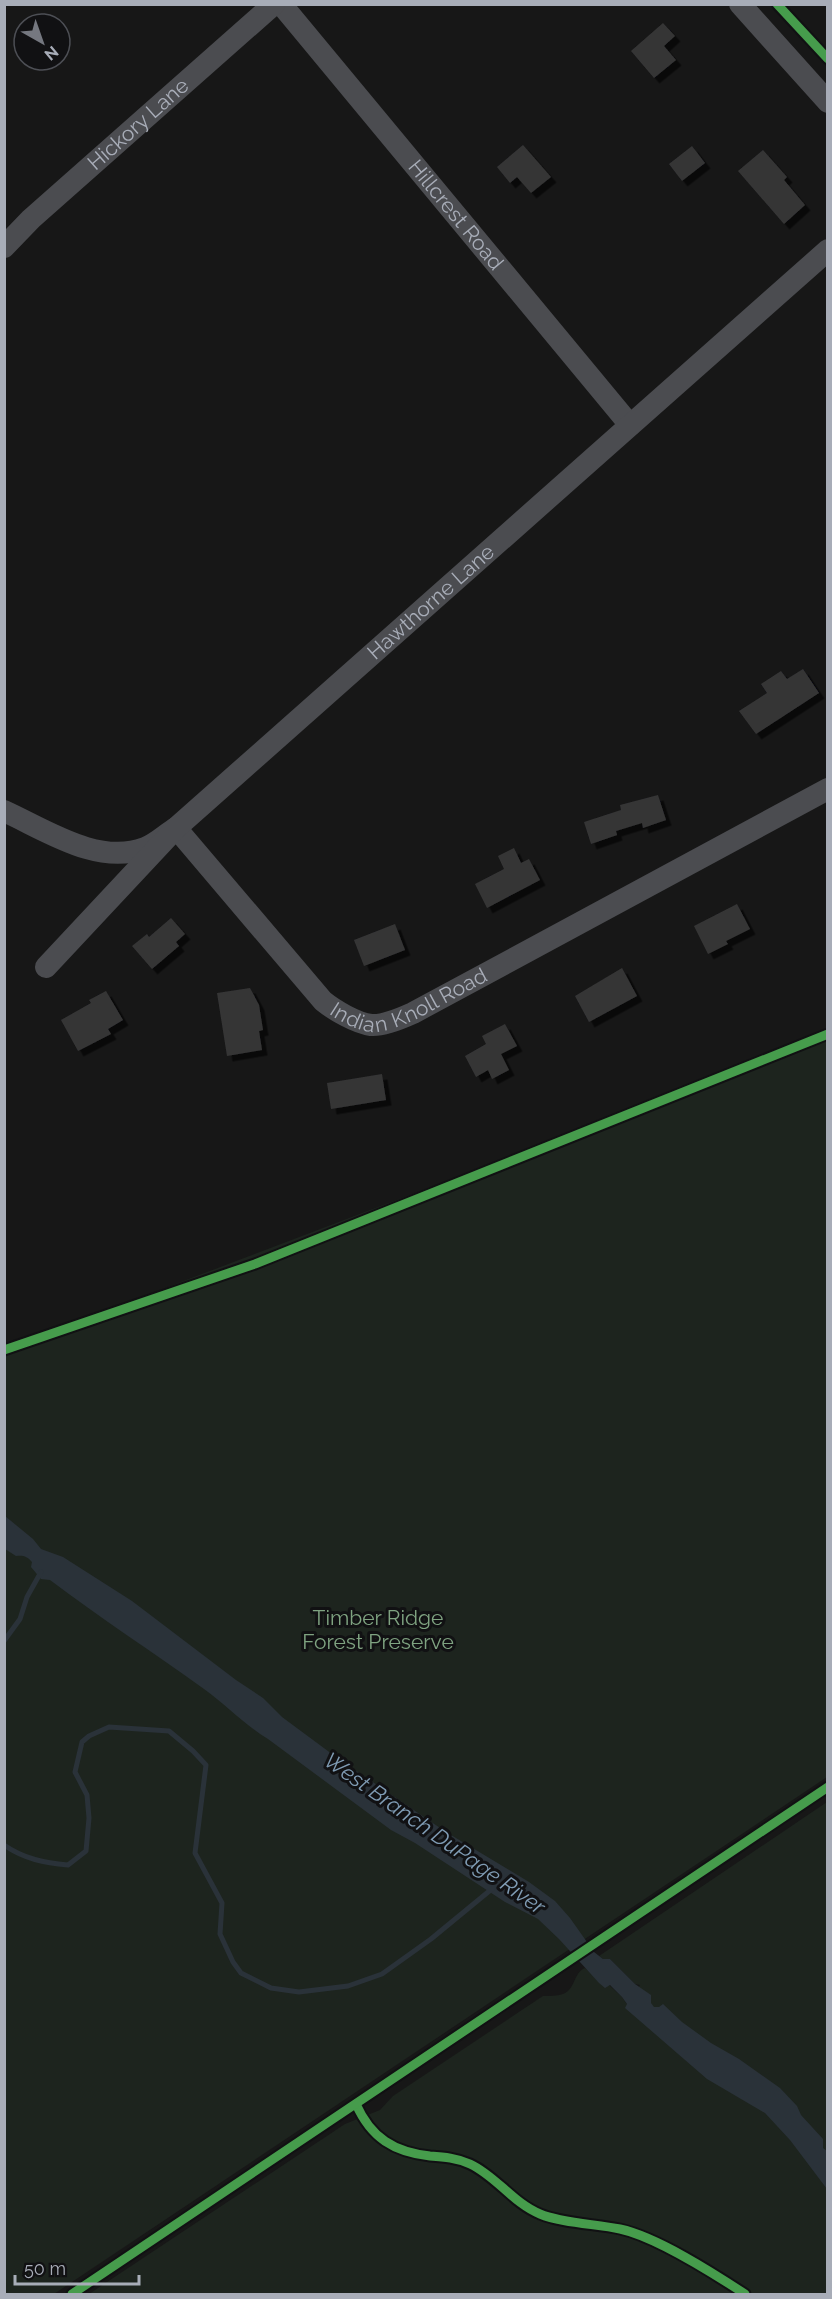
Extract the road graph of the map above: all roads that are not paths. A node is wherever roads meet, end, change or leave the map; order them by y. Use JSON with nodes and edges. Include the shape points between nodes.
{"nodes":[{"id":1,"x":274,"y":4,"type":"edge"},
{"id":2,"x":281,"y":4,"type":"edge"},
{"id":3,"x":740,"y":4,"type":"edge"},
{"id":4,"x":828,"y":102,"type":"edge"},
{"id":5,"x":4,"y":247,"type":"edge"},
{"id":6,"x":828,"y":250,"type":"edge"},
{"id":7,"x":630,"y":425,"type":"junction"},
{"id":8,"x":828,"y":789,"type":"edge"},
{"id":9,"x":4,"y":811,"type":"edge"},
{"id":10,"x":176,"y":828,"type":"junction"},
{"id":11,"x":46,"y":967,"type":"dead end"}],
"edges":[{"from":1,"to":5,"type":"street","name":"Hickory Lane"},
{"from":2,"to":7,"type":"street","name":"Hillcrest Road"},
{"from":3,"to":4,"type":"street"},
{"from":6,"to":7,"type":"street","name":"Hawthorne Lane"},
{"from":7,"to":10,"type":"street","name":"Hawthorne Lane"},
{"from":8,"to":10,"type":"street","name":"Indian Knoll Road","via":[[413,1013],[371,1025],[336,1011],[323,1001]]},
{"from":9,"to":10,"type":"street","via":[[89,850],[118,855],[146,848]]},
{"from":10,"to":11,"type":"street","name":"Hawthorne Lane"}]}
